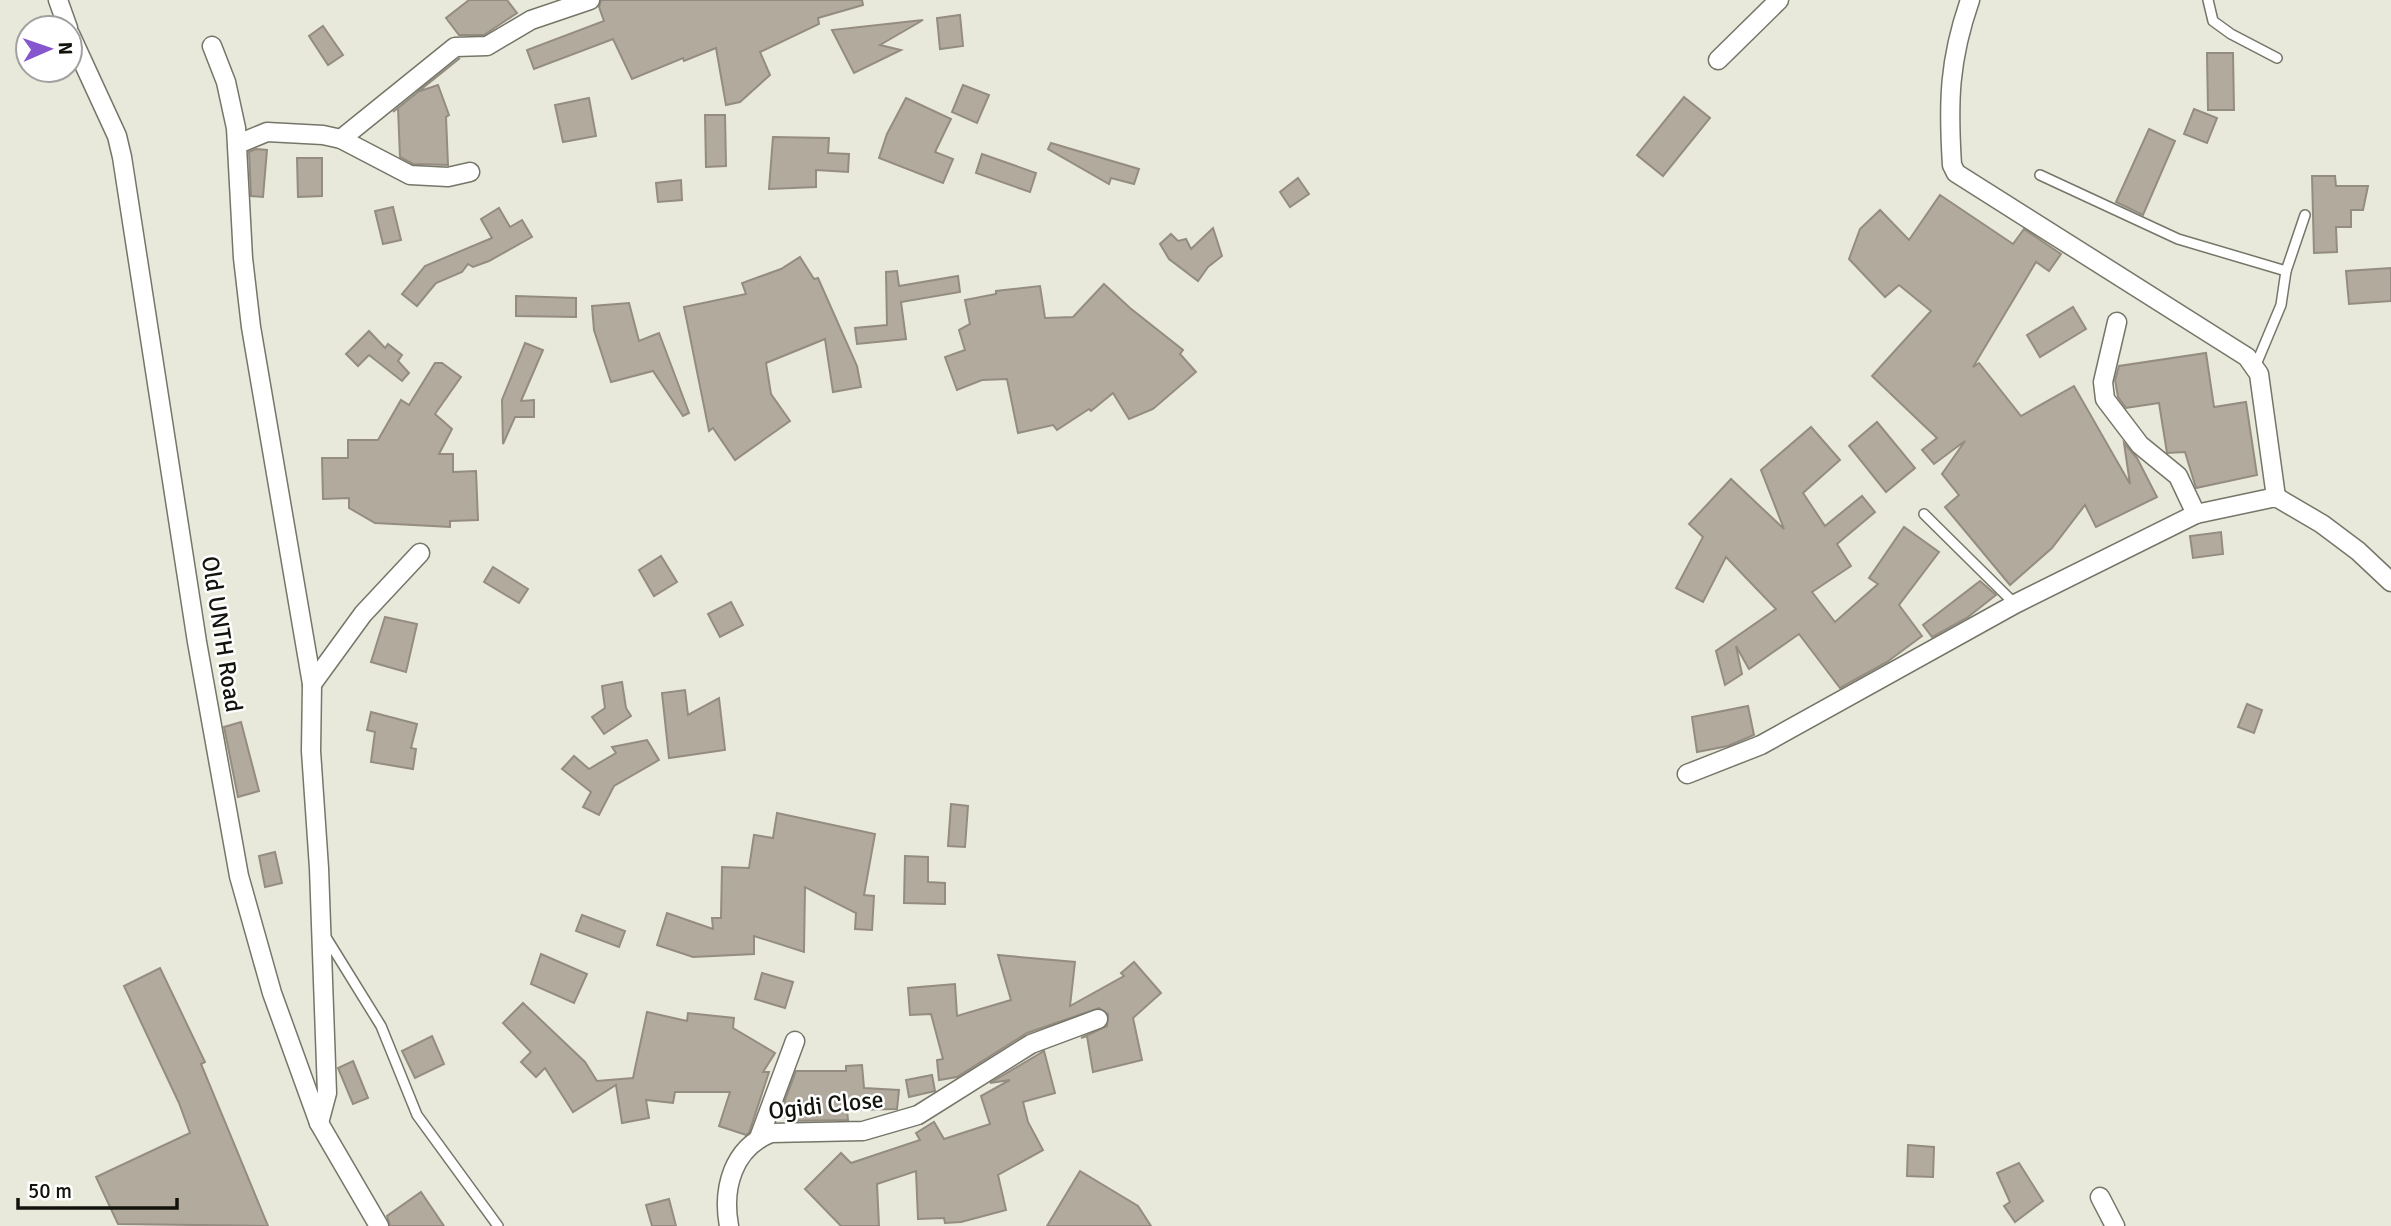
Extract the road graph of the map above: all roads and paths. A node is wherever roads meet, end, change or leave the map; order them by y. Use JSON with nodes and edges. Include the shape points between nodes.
{"nodes":[{"id":1,"x":590,"y":0,"type":"edge"},
{"id":2,"x":1779,"y":0,"type":"edge"},
{"id":3,"x":1970,"y":0,"type":"edge"},
{"id":4,"x":2208,"y":0,"type":"edge"},
{"id":5,"x":212,"y":46,"type":"dead end"},
{"id":6,"x":2277,"y":58,"type":"dead end"},
{"id":7,"x":1718,"y":60,"type":"dead end"},
{"id":8,"x":84,"y":64,"type":"edge"},
{"id":9,"x":341,"y":139,"type":"junction"},
{"id":10,"x":238,"y":144,"type":"junction"},
{"id":11,"x":470,"y":172,"type":"dead end"},
{"id":12,"x":2040,"y":175,"type":"dead end"},
{"id":13,"x":2305,"y":215,"type":"dead end"},
{"id":14,"x":2286,"y":271,"type":"junction"},
{"id":15,"x":2118,"y":323,"type":"dead end"},
{"id":16,"x":2255,"y":367,"type":"junction"},
{"id":17,"x":2276,"y":497,"type":"junction"},
{"id":18,"x":1924,"y":514,"type":"dead end"},
{"id":19,"x":2196,"y":514,"type":"junction"},
{"id":20,"x":420,"y":553,"type":"dead end"},
{"id":21,"x":2391,"y":582,"type":"edge"},
{"id":22,"x":2015,"y":604,"type":"junction"},
{"id":23,"x":312,"y":684,"type":"junction"},
{"id":24,"x":1687,"y":774,"type":"dead end"},
{"id":25,"x":320,"y":927,"type":"junction"},
{"id":26,"x":1098,"y":1019,"type":"dead end"},
{"id":27,"x":795,"y":1041,"type":"dead end"},
{"id":28,"x":319,"y":1123,"type":"junction"},
{"id":29,"x":758,"y":1138,"type":"junction"},
{"id":30,"x":2100,"y":1197,"type":"dead end"},
{"id":31,"x":379,"y":1226,"type":"edge"},
{"id":32,"x":498,"y":1226,"type":"edge"},
{"id":33,"x":729,"y":1226,"type":"edge"},
{"id":34,"x":2115,"y":1226,"type":"edge"}],
"edges":[{"from":1,"to":9,"type":"street","via":[[531,20],[487,46],[455,47]]},
{"from":2,"to":7,"type":"street"},
{"from":3,"to":16,"type":"street","via":[[1950,75],[1952,165],[1956,173],[2247,357]]},
{"from":4,"to":6,"type":"lane","via":[[2213,21]]},
{"from":5,"to":10,"type":"street","via":[[226,82]]},
{"from":8,"to":28,"type":"street","name":"Old UNTH Road","via":[[122,157],[197,642],[239,876],[272,993]]},
{"from":9,"to":10,"type":"street","via":[[267,132]]},
{"from":9,"to":11,"type":"street","via":[[410,175],[448,177]]},
{"from":10,"to":23,"type":"street","via":[[251,327]]},
{"from":12,"to":14,"type":"lane","via":[[2178,239]]},
{"from":13,"to":14,"type":"lane"},
{"from":14,"to":16,"type":"lane","via":[[2281,305]]},
{"from":15,"to":19,"type":"street","via":[[2103,382],[2105,399],[2140,445],[2178,476]]},
{"from":16,"to":17,"type":"street"},
{"from":17,"to":19,"type":"street"},
{"from":17,"to":21,"type":"street","via":[[2322,524]]},
{"from":18,"to":22,"type":"lane"},
{"from":19,"to":22,"type":"street"},
{"from":20,"to":23,"type":"street","via":[[363,614]]},
{"from":22,"to":24,"type":"street","via":[[1761,746]]},
{"from":23,"to":25,"type":"street"},
{"from":25,"to":28,"type":"street","via":[[327,1093]]},
{"from":25,"to":32,"type":"lane","via":[[381,1026],[417,1115]]},
{"from":26,"to":29,"type":"street","name":"Ogidi Close","via":[[1031,1044],[918,1115],[863,1131],[771,1133]]},
{"from":27,"to":29,"type":"street"},
{"from":28,"to":31,"type":"street","name":"Old UNTH Road"},
{"from":29,"to":33,"type":"street","name":"Ogidi Close","via":[[735,1166],[727,1190]]},
{"from":30,"to":34,"type":"street"}]}
